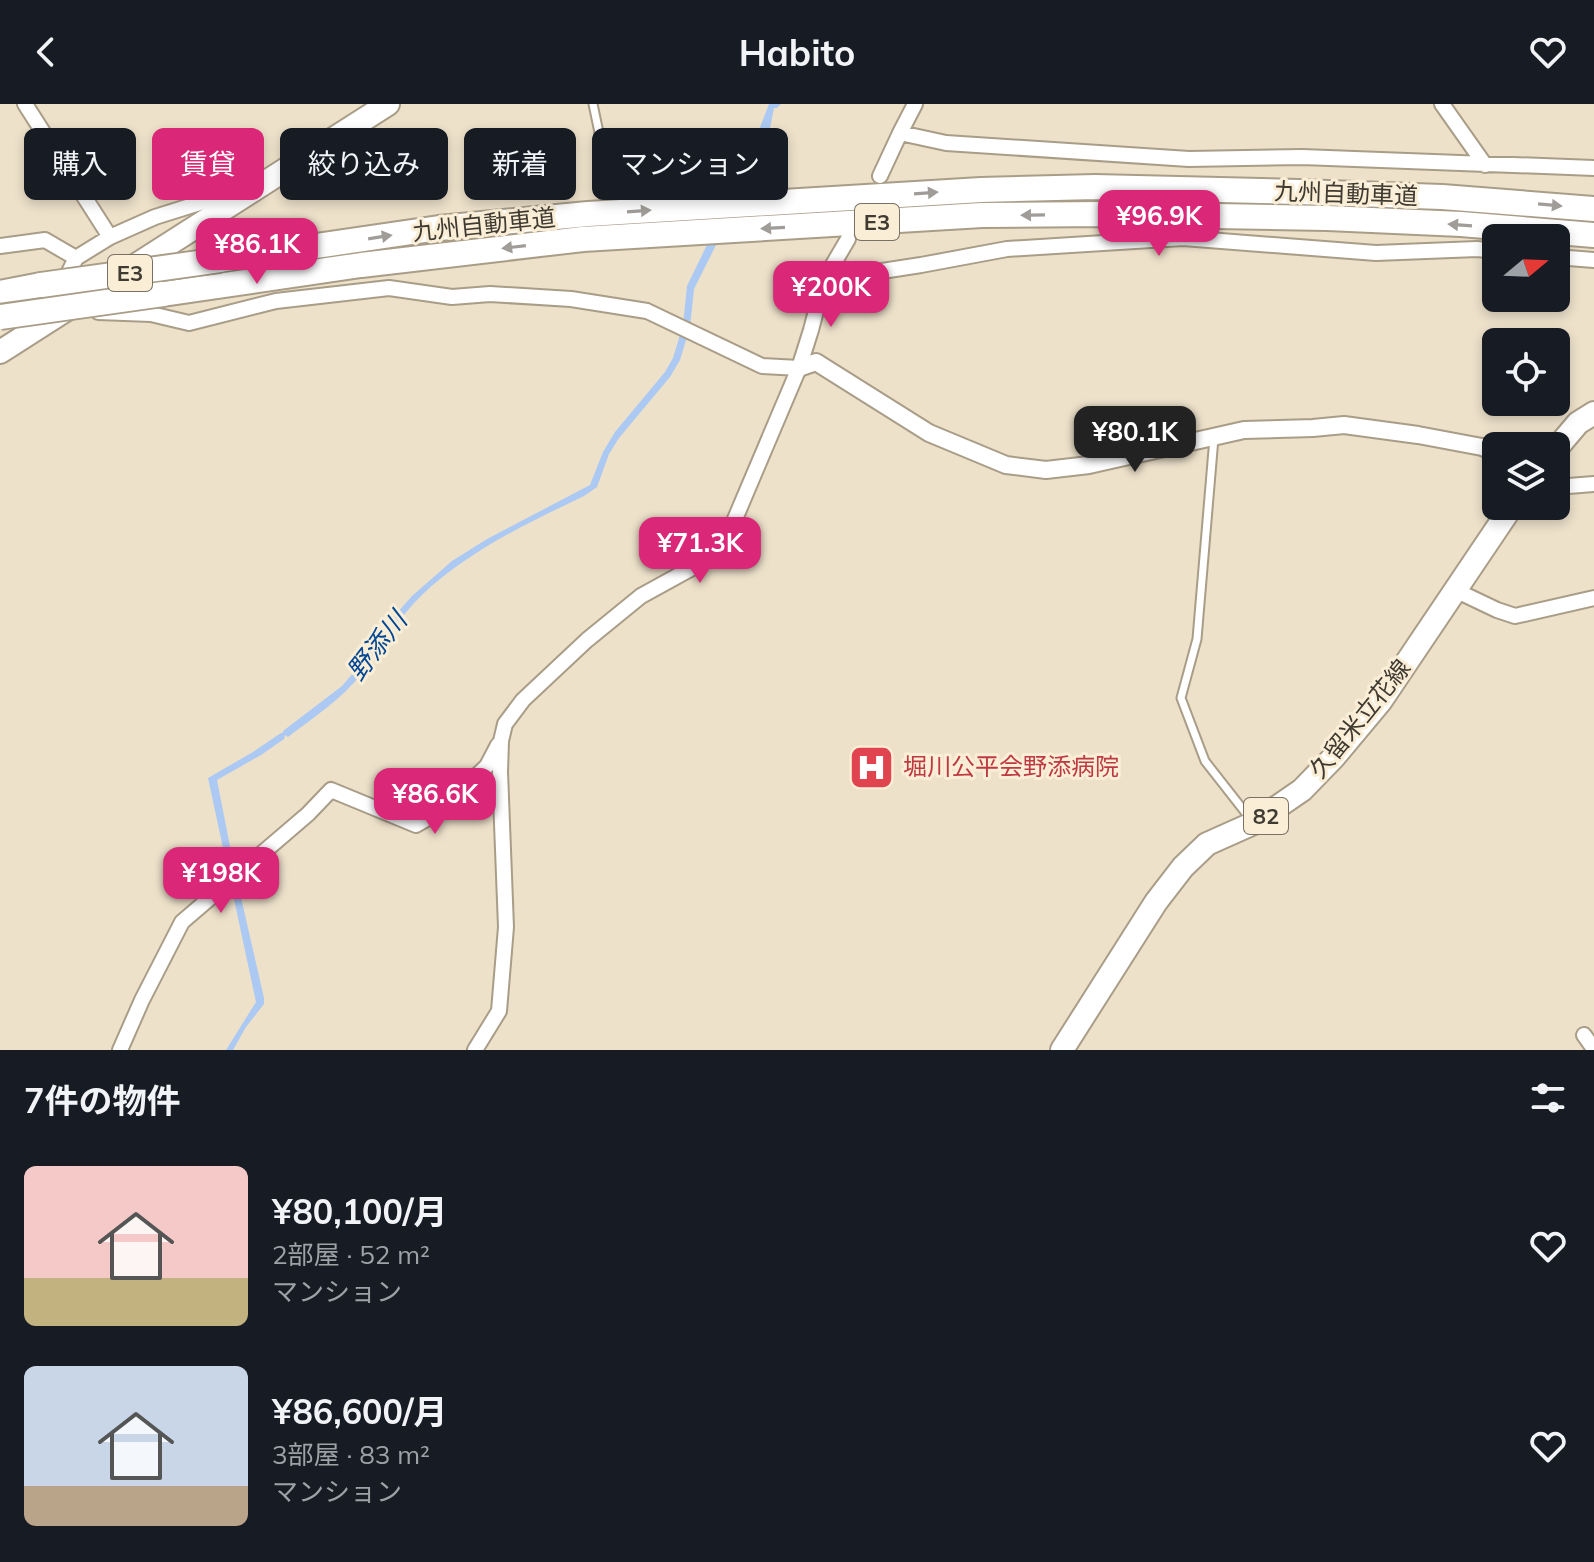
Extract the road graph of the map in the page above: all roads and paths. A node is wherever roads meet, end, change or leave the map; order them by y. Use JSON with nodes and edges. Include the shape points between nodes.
{"nodes":[{"id":1,"x":25,"y":104,"type":"edge"},
{"id":2,"x":388,"y":104,"type":"edge"},
{"id":3,"x":593,"y":104,"type":"edge"},
{"id":4,"x":915,"y":104,"type":"edge"},
{"id":5,"x":1442,"y":104,"type":"edge"},
{"id":6,"x":598,"y":128,"type":"edge"},
{"id":7,"x":900,"y":133,"type":"junction"},
{"id":8,"x":1485,"y":165,"type":"junction"},
{"id":9,"x":1594,"y":168,"type":"edge"},
{"id":10,"x":880,"y":176,"type":"dead end"},
{"id":11,"x":264,"y":182,"type":"edge"},
{"id":12,"x":212,"y":200,"type":"edge"},
{"id":13,"x":235,"y":200,"type":"edge"},
{"id":14,"x":1594,"y":209,"type":"edge"},
{"id":15,"x":1594,"y":235,"type":"edge"},
{"id":16,"x":110,"y":237,"type":"junction"},
{"id":17,"x":848,"y":239,"type":"dead end"},
{"id":18,"x":0,"y":246,"type":"edge"},
{"id":19,"x":1482,"y":250,"type":"edge"},
{"id":20,"x":76,"y":258,"type":"junction"},
{"id":21,"x":1570,"y":258,"type":"edge"},
{"id":22,"x":1594,"y":260,"type":"edge"},
{"id":23,"x":824,"y":280,"type":"junction"},
{"id":24,"x":0,"y":293,"type":"edge"},
{"id":25,"x":0,"y":317,"type":"edge"},
{"id":26,"x":52,"y":319,"type":"junction"},
{"id":27,"x":0,"y":352,"type":"edge"},
{"id":28,"x":799,"y":368,"type":"junction"},
{"id":29,"x":1594,"y":413,"type":"edge"},
{"id":30,"x":1570,"y":432,"type":"edge"},
{"id":31,"x":1215,"y":435,"type":"junction"},
{"id":32,"x":1482,"y":447,"type":"edge"},
{"id":33,"x":1594,"y":484,"type":"edge"},
{"id":34,"x":1570,"y":486,"type":"edge"},
{"id":35,"x":1502,"y":520,"type":"edge"},
{"id":36,"x":1455,"y":590,"type":"junction"},
{"id":37,"x":1594,"y":598,"type":"edge"},
{"id":38,"x":501,"y":741,"type":"junction"},
{"id":39,"x":1254,"y":823,"type":"junction"},
{"id":40,"x":1584,"y":1035,"type":"dead end"},
{"id":41,"x":1594,"y":1049,"type":"edge"},
{"id":42,"x":120,"y":1050,"type":"edge"},
{"id":43,"x":475,"y":1050,"type":"edge"},
{"id":44,"x":1062,"y":1050,"type":"edge"}],
"edges":[{"from":1,"to":16,"type":"street"},
{"from":2,"to":11,"type":"main road"},
{"from":3,"to":6,"type":"lane"},
{"from":4,"to":7,"type":"street"},
{"from":5,"to":8,"type":"street"},
{"from":7,"to":8,"type":"street","via":[[946,143],[1189,159],[1302,157]]},
{"from":7,"to":10,"type":"street"},
{"from":8,"to":9,"type":"street"},
{"from":12,"to":16,"type":"street"},
{"from":13,"to":26,"type":"main road"},
{"from":24,"to":14,"type":"highway","name":"九州自動車道","number":"E3","one_way":true,"bridge":true,"via":[[439,228],[981,190],[1095,187],[1315,193]]},
{"from":15,"to":25,"type":"highway","name":"九州自動車道","number":"E3","one_way":true,"bridge":true,"via":[[1327,218],[982,215],[583,239]]},
{"from":16,"to":20,"type":"street"},
{"from":17,"to":23,"type":"street"},
{"from":18,"to":20,"type":"street","via":[[45,240]]},
{"from":19,"to":23,"type":"street","via":[[1376,253],[1183,238],[1007,249]]},
{"from":20,"to":26,"type":"street"},
{"from":21,"to":22,"type":"street"},
{"from":23,"to":28,"type":"street"},
{"from":26,"to":27,"type":"main road"},
{"from":26,"to":28,"type":"street","via":[[100,312],[151,314],[189,323],[276,301],[389,288],[452,297],[609,299],[647,311],[762,366]]},
{"from":28,"to":31,"type":"street","via":[[816,362],[929,433],[1006,465],[1046,470],[1089,465]]},
{"from":28,"to":38,"type":"street","via":[[721,552],[641,596],[587,640],[523,700],[505,724]]},
{"from":29,"to":30,"type":"main road"},
{"from":31,"to":32,"type":"street","via":[[1344,425]]},
{"from":31,"to":39,"type":"lane","via":[[1197,639],[1181,698],[1205,761]]},
{"from":33,"to":34,"type":"street"},
{"from":35,"to":36,"type":"main road","name":"久留米立花線","number":"82"},
{"from":36,"to":37,"type":"street","via":[[1515,616]]},
{"from":36,"to":39,"type":"main road","name":"久留米立花線","number":"82","via":[[1380,702],[1334,757],[1302,790]]},
{"from":38,"to":42,"type":"street","via":[[487,766],[449,806],[416,825],[331,790],[182,922]]},
{"from":38,"to":43,"type":"street","via":[[506,927],[499,1011]]},
{"from":39,"to":44,"type":"main road","name":"久留米立花線","number":"82","via":[[1207,844],[1183,867]]},
{"from":40,"to":41,"type":"street"}]}
